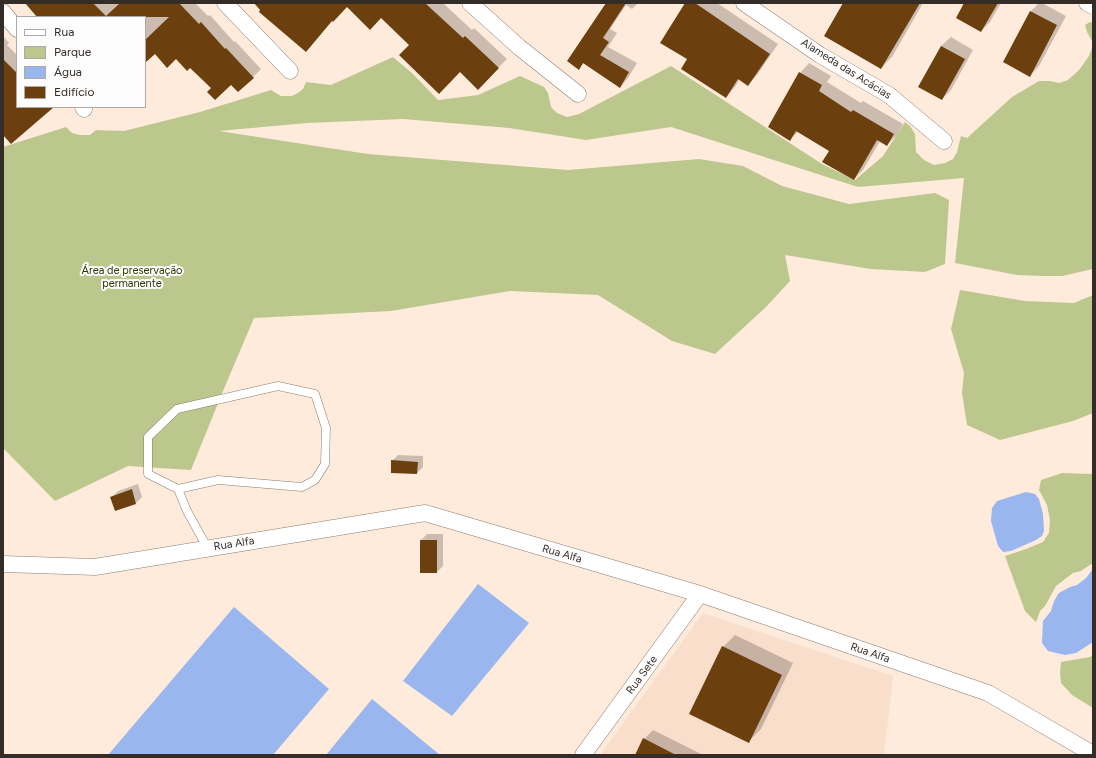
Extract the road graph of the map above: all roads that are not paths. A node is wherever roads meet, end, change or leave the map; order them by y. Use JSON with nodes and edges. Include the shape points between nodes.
{"nodes":[{"id":1,"x":225,"y":3,"type":"edge"},
{"id":2,"x":470,"y":3,"type":"edge"},
{"id":3,"x":744,"y":3,"type":"edge"},
{"id":4,"x":1087,"y":3,"type":"edge"},
{"id":5,"x":1093,"y":6,"type":"edge"},
{"id":6,"x":3,"y":12,"type":"edge"},
{"id":7,"x":16,"y":29,"type":"edge"},
{"id":8,"x":290,"y":71,"type":"dead end"},
{"id":9,"x":578,"y":94,"type":"dead end"},
{"id":10,"x":944,"y":141,"type":"dead end"},
{"id":11,"x":178,"y":488,"type":"junction"},
{"id":12,"x":208,"y":549,"type":"junction"},
{"id":13,"x":3,"y":564,"type":"edge"},
{"id":14,"x":700,"y":594,"type":"junction"},
{"id":15,"x":1093,"y":754,"type":"edge"},
{"id":16,"x":583,"y":755,"type":"edge"}],
"edges":[{"from":1,"to":8,"type":"street"},
{"from":2,"to":9,"type":"street","via":[[519,47]]},
{"from":3,"to":10,"type":"street","name":"Alameda das Acácias","via":[[820,55],[889,95]]},
{"from":4,"to":5,"type":"street"},
{"from":6,"to":7,"type":"street"},
{"from":11,"to":11,"type":"lane","via":[[218,480],[302,487],[315,480],[325,464],[326,428],[315,394],[278,386],[177,409],[148,437],[148,474]]},
{"from":11,"to":12,"type":"lane","via":[[187,512]]},
{"from":12,"to":13,"type":"street","name":"Rua Alfa","via":[[95,567]]},
{"from":12,"to":14,"type":"street","name":"Rua Alfa","via":[[425,513]]},
{"from":14,"to":15,"type":"street","name":"Rua Alfa","via":[[988,694]]},
{"from":14,"to":16,"type":"street","name":"Rua Sete"}]}
